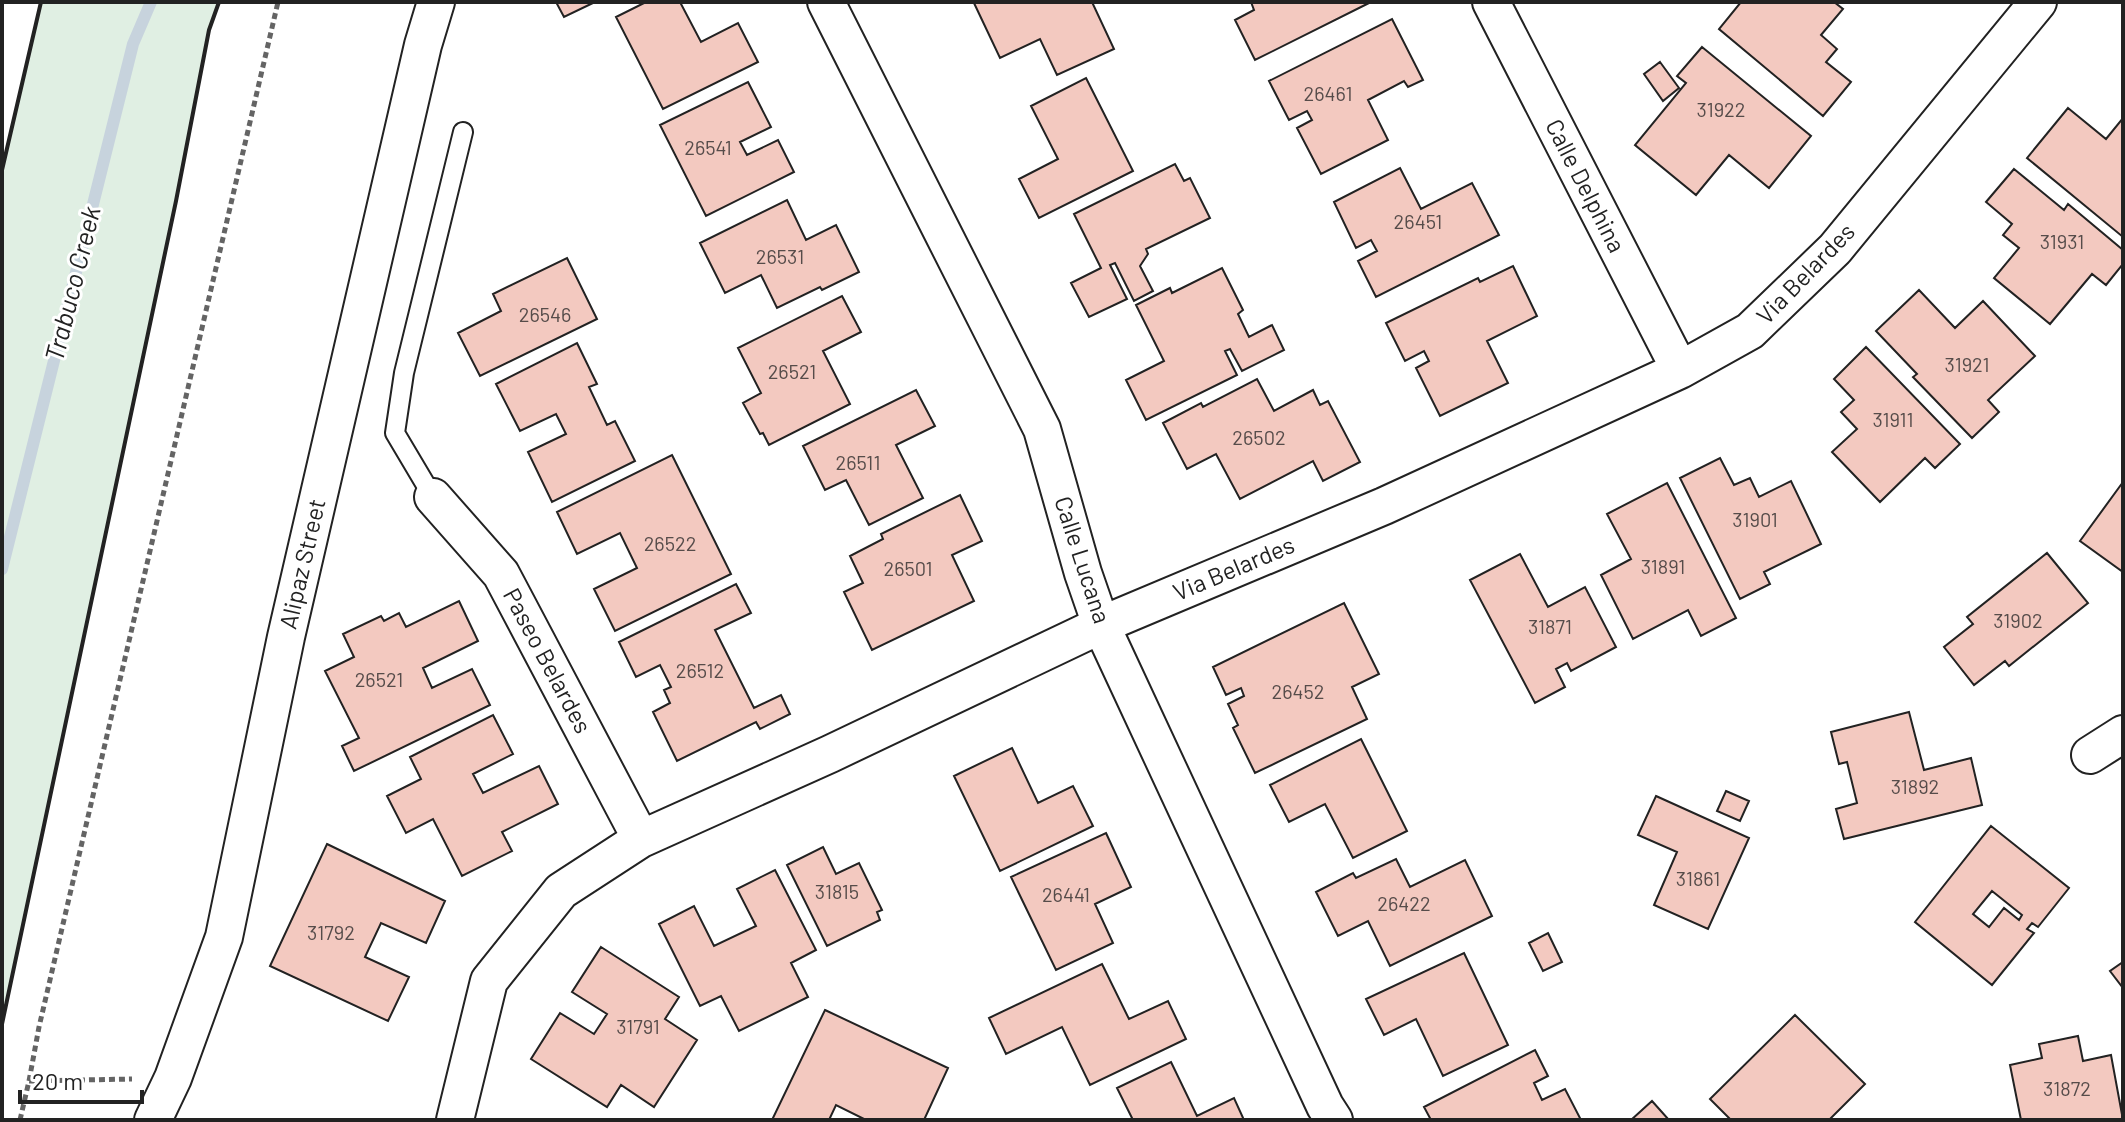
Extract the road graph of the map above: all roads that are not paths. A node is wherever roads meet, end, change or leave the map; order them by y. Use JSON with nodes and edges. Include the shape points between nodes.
{"nodes":[{"id":1,"x":436,"y":2,"type":"edge"},
{"id":2,"x":826,"y":2,"type":"edge"},
{"id":3,"x":1491,"y":2,"type":"edge"},
{"id":4,"x":2038,"y":2,"type":"edge"},
{"id":5,"x":463,"y":132,"type":"dead end"},
{"id":6,"x":1680,"y":370,"type":"junction"},
{"id":7,"x":433,"y":497,"type":"joint"},
{"id":8,"x":1101,"y":625,"type":"junction"},
{"id":9,"x":2123,"y":734,"type":"edge"},
{"id":10,"x":2090,"y":755,"type":"dead end"},
{"id":11,"x":641,"y":839,"type":"junction"},
{"id":12,"x":153,"y":1120,"type":"edge"},
{"id":13,"x":455,"y":1120,"type":"edge"},
{"id":14,"x":1334,"y":1120,"type":"edge"}],
"edges":[{"from":1,"to":12,"type":"street","name":"Alipaz Street","via":[[286,637],[224,937]]},
{"from":2,"to":8,"type":"street","name":"Calle Lucana","via":[[1042,429]]},
{"from":3,"to":6,"type":"street","name":"Calle Delphina"},
{"from":4,"to":6,"type":"street","name":"Via Belardes","via":[[1835,249],[1750,331]]},
{"from":5,"to":7,"type":"lane","via":[[404,373],[395,433]]},
{"from":6,"to":8,"type":"street","name":"Via Belardes","via":[[1384,506]]},
{"from":7,"to":11,"type":"street","name":"Paseo Belardes","via":[[501,574]]},
{"from":8,"to":11,"type":"street","name":"Via Belardes"},
{"from":8,"to":14,"type":"street","name":"Calle Lucana"},
{"from":9,"to":10,"type":"street"},
{"from":11,"to":13,"type":"street","name":"Via Belardes","via":[[561,891],[489,981]]}]}
